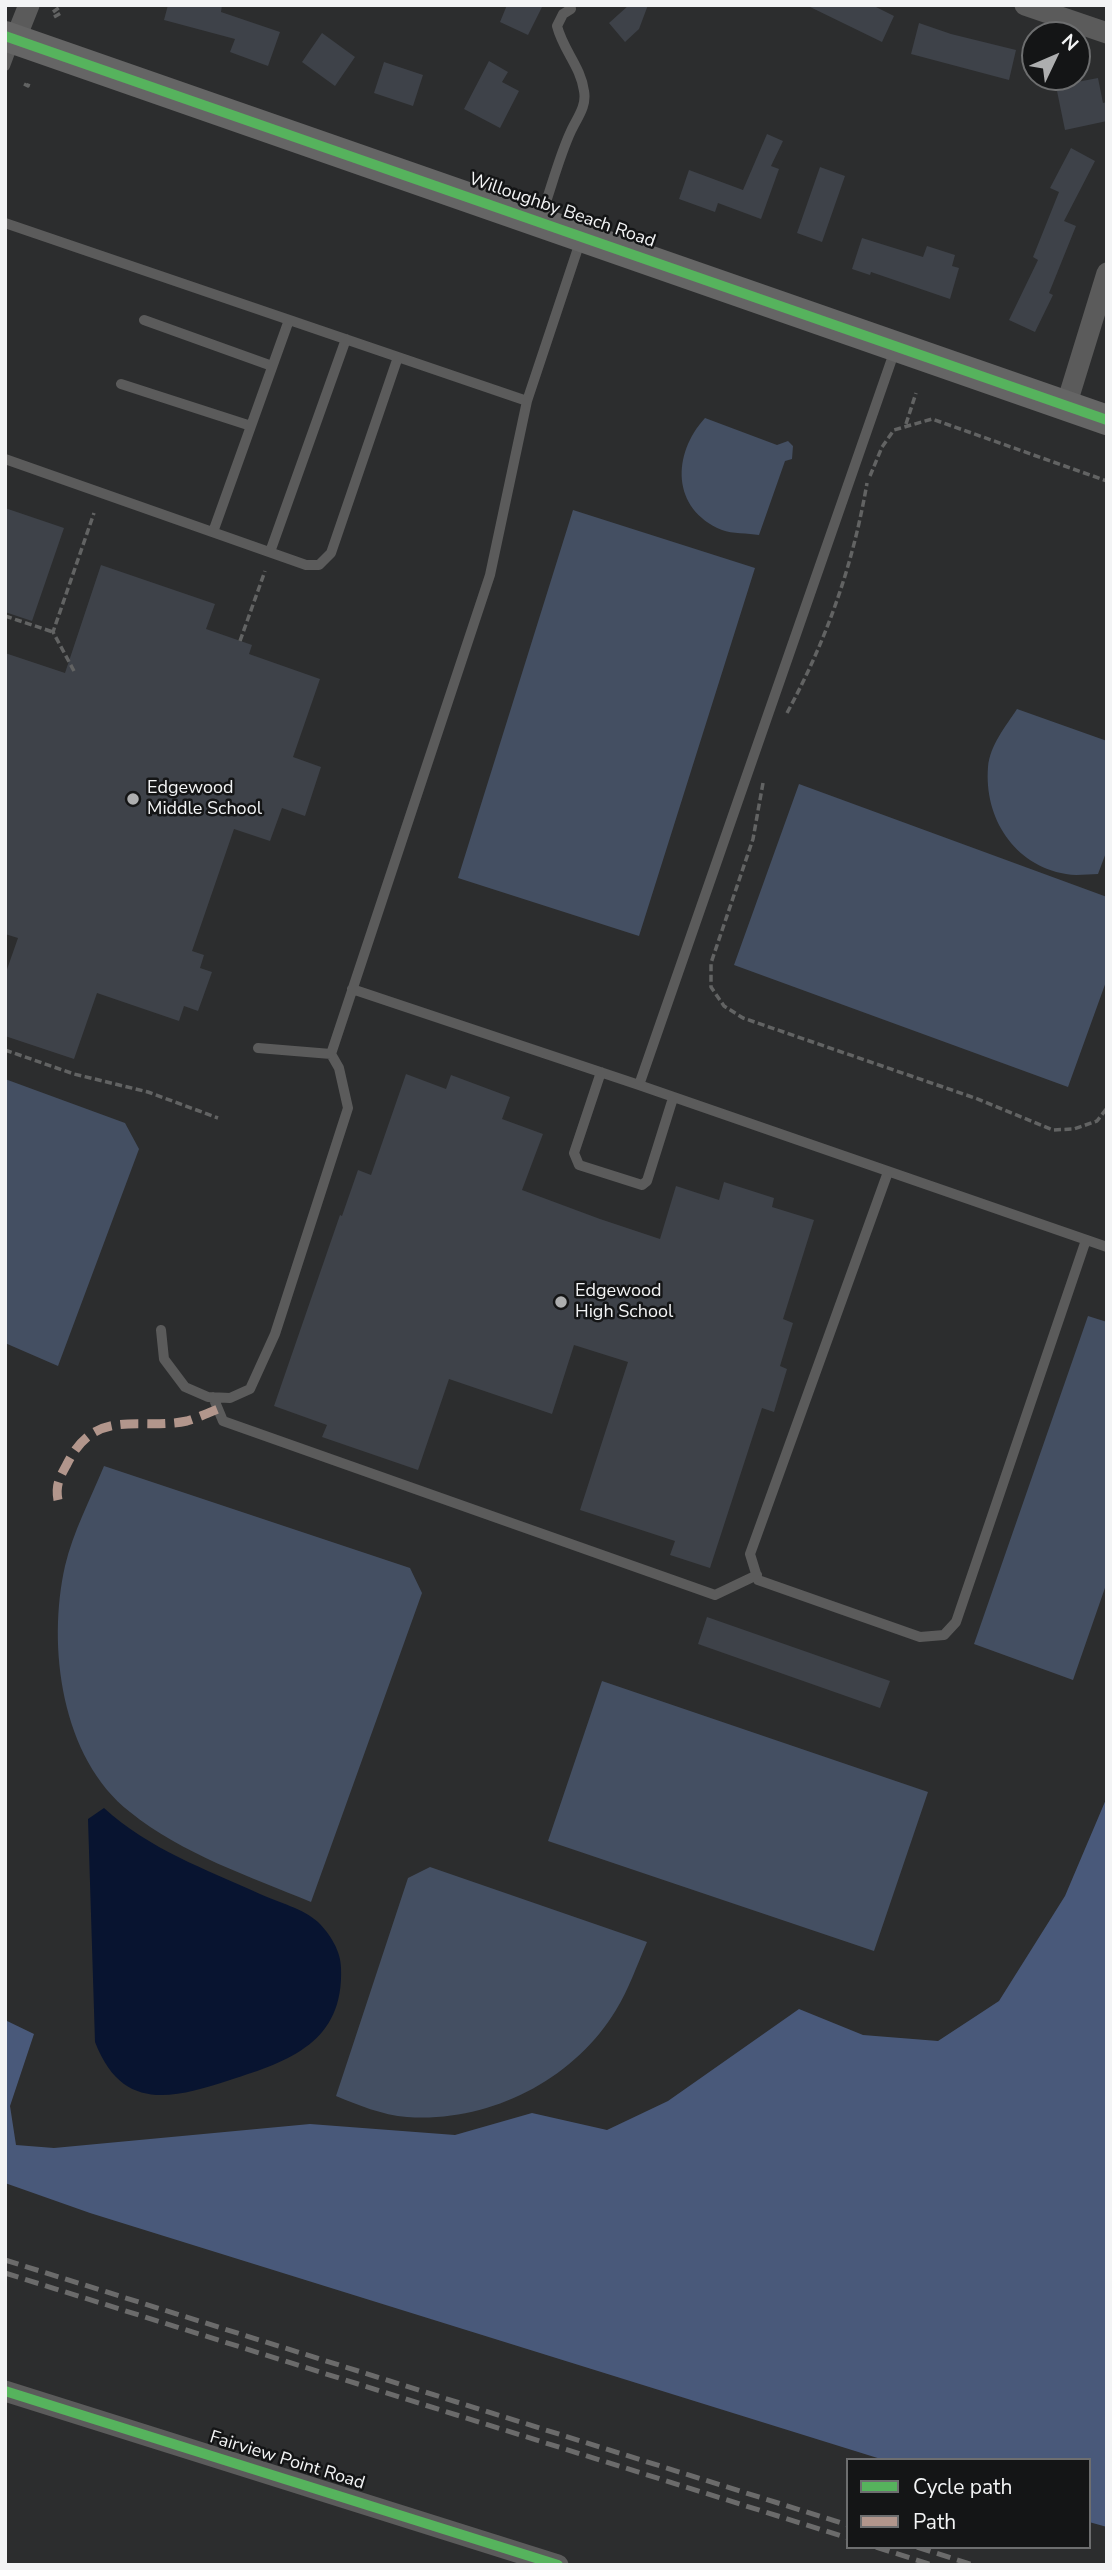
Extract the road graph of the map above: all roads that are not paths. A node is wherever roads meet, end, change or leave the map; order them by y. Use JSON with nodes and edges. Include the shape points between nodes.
{"nodes":[{"id":1,"x":29,"y":5,"type":"edge"},
{"id":2,"x":1025,"y":5,"type":"edge"},
{"id":3,"x":571,"y":9,"type":"dead end"},
{"id":4,"x":1107,"y":33,"type":"edge"},
{"id":5,"x":8,"y":47,"type":"edge"},
{"id":6,"x":539,"y":221,"type":"junction"},
{"id":7,"x":5,"y":223,"type":"edge"},
{"id":8,"x":582,"y":236,"type":"junction"},
{"id":9,"x":1107,"y":273,"type":"edge"},
{"id":10,"x":144,"y":320,"type":"dead end"},
{"id":11,"x":289,"y":320,"type":"junction"},
{"id":12,"x":346,"y":339,"type":"junction"},
{"id":13,"x":896,"y":347,"type":"junction"},
{"id":14,"x":398,"y":357,"type":"junction"},
{"id":15,"x":272,"y":366,"type":"junction"},
{"id":16,"x":121,"y":384,"type":"dead end"},
{"id":17,"x":527,"y":401,"type":"junction"},
{"id":18,"x":1066,"y":406,"type":"junction"},
{"id":19,"x":1107,"y":420,"type":"edge"},
{"id":20,"x":251,"y":426,"type":"junction"},
{"id":21,"x":5,"y":459,"type":"edge"},
{"id":22,"x":214,"y":532,"type":"junction"},
{"id":23,"x":270,"y":552,"type":"junction"},
{"id":24,"x":352,"y":989,"type":"junction"},
{"id":25,"x":258,"y":1048,"type":"dead end"},
{"id":26,"x":331,"y":1054,"type":"junction"},
{"id":27,"x":601,"y":1072,"type":"junction"},
{"id":28,"x":639,"y":1085,"type":"junction"},
{"id":29,"x":673,"y":1098,"type":"junction"},
{"id":30,"x":888,"y":1172,"type":"junction"},
{"id":31,"x":1086,"y":1240,"type":"junction"},
{"id":32,"x":1107,"y":1247,"type":"edge"},
{"id":33,"x":162,"y":1330,"type":"dead end"},
{"id":34,"x":213,"y":1397,"type":"junction"},
{"id":35,"x":757,"y":1575,"type":"junction"},
{"id":36,"x":5,"y":2391,"type":"edge"},
{"id":37,"x":558,"y":2565,"type":"edge"}],
"edges":[{"from":1,"to":5,"type":"street"},
{"from":2,"to":4,"type":"street"},
{"from":3,"to":6,"type":"lane","via":[[557,26],[562,46],[581,75],[585,94]]},
{"from":5,"to":6,"type":"street","name":"Willoughby Beach Road"},
{"from":6,"to":8,"type":"street","name":"Willoughby Beach Road"},
{"from":7,"to":11,"type":"lane"},
{"from":8,"to":13,"type":"street","name":"Willoughby Beach Road"},
{"from":8,"to":17,"type":"lane"},
{"from":9,"to":18,"type":"street"},
{"from":10,"to":15,"type":"lane"},
{"from":11,"to":12,"type":"lane"},
{"from":11,"to":15,"type":"lane"},
{"from":12,"to":14,"type":"lane"},
{"from":12,"to":23,"type":"lane"},
{"from":13,"to":18,"type":"street","name":"Willoughby Beach Road"},
{"from":13,"to":28,"type":"lane"},
{"from":14,"to":17,"type":"lane"},
{"from":14,"to":23,"type":"lane","via":[[331,553],[319,565],[306,565]]},
{"from":15,"to":20,"type":"lane"},
{"from":16,"to":20,"type":"lane"},
{"from":17,"to":24,"type":"lane","via":[[489,575]]},
{"from":18,"to":19,"type":"street","name":"Willoughby Beach Road"},
{"from":20,"to":22,"type":"lane"},
{"from":21,"to":22,"type":"lane"},
{"from":22,"to":23,"type":"lane"},
{"from":24,"to":26,"type":"lane"},
{"from":24,"to":27,"type":"lane"},
{"from":25,"to":26,"type":"lane"},
{"from":26,"to":34,"type":"lane","via":[[348,1108],[275,1334],[250,1389],[230,1398]]},
{"from":27,"to":28,"type":"lane"},
{"from":27,"to":29,"type":"lane","via":[[574,1153],[579,1165],[642,1185]]},
{"from":28,"to":29,"type":"lane"},
{"from":29,"to":30,"type":"lane"},
{"from":30,"to":31,"type":"lane"},
{"from":30,"to":35,"type":"lane","via":[[750,1554]]},
{"from":31,"to":32,"type":"lane"},
{"from":31,"to":35,"type":"lane","via":[[956,1622],[944,1635],[920,1637],[758,1580]]},
{"from":33,"to":34,"type":"lane","via":[[164,1359],[185,1387]]},
{"from":34,"to":35,"type":"lane","via":[[223,1422],[715,1595]]},
{"from":36,"to":37,"type":"street","name":"Fairview Point Road"}]}
